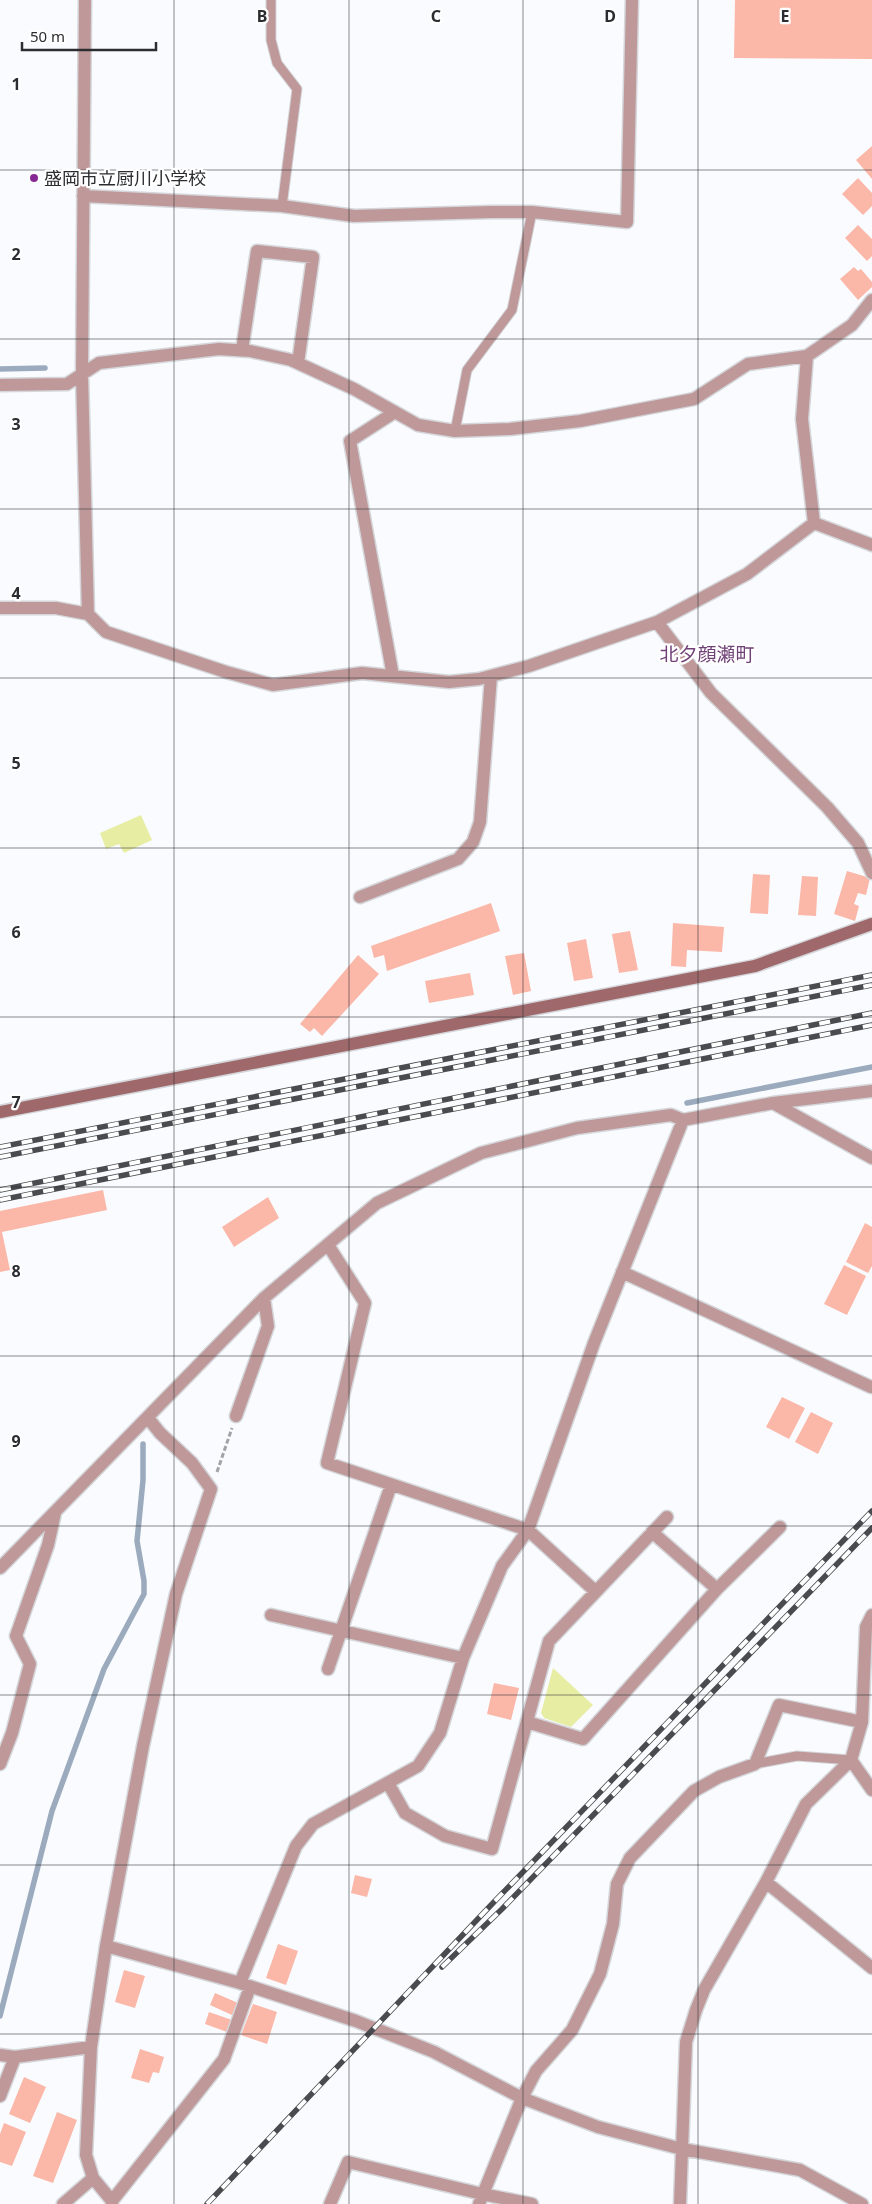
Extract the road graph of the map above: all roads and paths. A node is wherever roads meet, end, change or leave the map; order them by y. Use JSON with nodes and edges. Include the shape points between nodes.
{"nodes":[{"id":1,"x":85,"y":0,"type":"edge"},
{"id":2,"x":271,"y":0,"type":"edge"},
{"id":3,"x":632,"y":0,"type":"edge"},
{"id":4,"x":83,"y":196,"type":"junction"},
{"id":5,"x":282,"y":206,"type":"junction"},
{"id":6,"x":532,"y":212,"type":"junction"},
{"id":7,"x":872,"y":300,"type":"edge"},
{"id":8,"x":242,"y":350,"type":"junction"},
{"id":9,"x":807,"y":356,"type":"junction"},
{"id":10,"x":298,"y":363,"type":"junction"},
{"id":11,"x":82,"y":374,"type":"junction"},
{"id":12,"x":0,"y":384,"type":"edge"},
{"id":13,"x":395,"y":412,"type":"junction"},
{"id":14,"x":455,"y":431,"type":"junction"},
{"id":15,"x":814,"y":523,"type":"junction"},
{"id":16,"x":872,"y":545,"type":"edge"},
{"id":17,"x":0,"y":608,"type":"edge"},
{"id":18,"x":88,"y":614,"type":"junction"},
{"id":19,"x":657,"y":622,"type":"junction"},
{"id":20,"x":393,"y":676,"type":"junction"},
{"id":21,"x":491,"y":676,"type":"junction"},
{"id":22,"x":872,"y":873,"type":"edge"},
{"id":23,"x":360,"y":897,"type":"dead end"},
{"id":24,"x":872,"y":924,"type":"edge"},
{"id":25,"x":872,"y":1091,"type":"edge"},
{"id":26,"x":773,"y":1103,"type":"junction"},
{"id":27,"x":0,"y":1112,"type":"edge"},
{"id":28,"x":683,"y":1120,"type":"junction"},
{"id":29,"x":872,"y":1158,"type":"edge"},
{"id":30,"x":328,"y":1245,"type":"junction"},
{"id":31,"x":622,"y":1272,"type":"junction"},
{"id":32,"x":264,"y":1298,"type":"junction"},
{"id":33,"x":871,"y":1387,"type":"edge"},
{"id":34,"x":236,"y":1416,"type":"joint"},
{"id":35,"x":148,"y":1418,"type":"junction"},
{"id":36,"x":391,"y":1485,"type":"junction"},
{"id":37,"x":212,"y":1489,"type":"junction"},
{"id":38,"x":55,"y":1512,"type":"junction"},
{"id":39,"x":667,"y":1517,"type":"dead end"},
{"id":40,"x":780,"y":1527,"type":"dead end"},
{"id":41,"x":528,"y":1530,"type":"junction"},
{"id":42,"x":652,"y":1532,"type":"junction"},
{"id":43,"x":0,"y":1568,"type":"edge"},
{"id":44,"x":717,"y":1589,"type":"junction"},
{"id":45,"x":595,"y":1591,"type":"junction"},
{"id":46,"x":271,"y":1615,"type":"dead end"},
{"id":47,"x":872,"y":1615,"type":"edge"},
{"id":48,"x":343,"y":1630,"type":"junction"},
{"id":49,"x":463,"y":1658,"type":"junction"},
{"id":50,"x":328,"y":1669,"type":"dead end"},
{"id":51,"x":527,"y":1722,"type":"junction"},
{"id":52,"x":862,"y":1722,"type":"junction"},
{"id":53,"x":851,"y":1760,"type":"junction"},
{"id":54,"x":0,"y":1764,"type":"edge"},
{"id":55,"x":755,"y":1764,"type":"junction"},
{"id":56,"x":388,"y":1783,"type":"junction"},
{"id":57,"x":872,"y":1790,"type":"edge"},
{"id":58,"x":766,"y":1882,"type":"junction"},
{"id":59,"x":106,"y":1946,"type":"junction"},
{"id":60,"x":872,"y":1968,"type":"edge"},
{"id":61,"x":245,"y":1985,"type":"junction"},
{"id":62,"x":91,"y":2047,"type":"junction"},
{"id":63,"x":0,"y":2055,"type":"edge"},
{"id":64,"x":14,"y":2057,"type":"junction"},
{"id":65,"x":0,"y":2096,"type":"edge"},
{"id":66,"x":522,"y":2098,"type":"junction"},
{"id":67,"x":682,"y":2149,"type":"junction"},
{"id":68,"x":93,"y":2178,"type":"junction"},
{"id":69,"x":481,"y":2199,"type":"edge"},
{"id":70,"x":112,"y":2202,"type":"edge"},
{"id":71,"x":63,"y":2204,"type":"edge"},
{"id":72,"x":330,"y":2204,"type":"edge"},
{"id":73,"x":532,"y":2204,"type":"edge"},
{"id":74,"x":680,"y":2204,"type":"edge"},
{"id":75,"x":862,"y":2204,"type":"edge"}],
"edges":[{"from":1,"to":4,"type":"street"},
{"from":2,"to":5,"type":"lane","via":[[271,40],[277,63],[297,89]]},
{"from":3,"to":6,"type":"street","via":[[627,222]]},
{"from":4,"to":5,"type":"street"},
{"from":4,"to":11,"type":"street"},
{"from":5,"to":6,"type":"street","via":[[354,216]]},
{"from":6,"to":14,"type":"lane","via":[[512,310],[467,370]]},
{"from":7,"to":9,"type":"street","via":[[852,325]]},
{"from":8,"to":10,"type":"street"},
{"from":8,"to":10,"type":"street","via":[[257,251],[313,258]]},
{"from":8,"to":11,"type":"street","via":[[219,349],[100,363]]},
{"from":9,"to":14,"type":"street","via":[[748,364],[694,399],[580,421]]},
{"from":9,"to":15,"type":"street","via":[[802,419]]},
{"from":10,"to":13,"type":"street"},
{"from":11,"to":12,"type":"street","via":[[67,384]]},
{"from":11,"to":18,"type":"street"},
{"from":13,"to":14,"type":"street","via":[[418,425]]},
{"from":13,"to":20,"type":"street","via":[[350,441]]},
{"from":15,"to":16,"type":"street"},
{"from":15,"to":19,"type":"street","via":[[747,574]]},
{"from":17,"to":18,"type":"street","via":[[56,608]]},
{"from":18,"to":20,"type":"street","via":[[106,632],[273,685],[362,673]]},
{"from":19,"to":21,"type":"street"},
{"from":19,"to":22,"type":"street","via":[[710,693],[827,807],[858,843]]},
{"from":20,"to":21,"type":"street","via":[[449,682]]},
{"from":21,"to":23,"type":"street","via":[[480,822],[473,842],[458,859]]},
{"from":24,"to":27,"type":"street","via":[[755,966]]},
{"from":25,"to":26,"type":"street"},
{"from":26,"to":28,"type":"street"},
{"from":26,"to":29,"type":"street"},
{"from":28,"to":30,"type":"street","via":[[671,1115],[577,1128],[481,1153],[377,1203]]},
{"from":28,"to":31,"type":"street"},
{"from":30,"to":32,"type":"street"},
{"from":30,"to":36,"type":"street","via":[[365,1303],[327,1462]]},
{"from":31,"to":33,"type":"street"},
{"from":31,"to":41,"type":"street"},
{"from":32,"to":34,"type":"street","via":[[268,1326]]},
{"from":32,"to":35,"type":"street"},
{"from":34,"to":37,"type":"path"},
{"from":35,"to":37,"type":"street","via":[[192,1463]]},
{"from":35,"to":38,"type":"street"},
{"from":36,"to":41,"type":"street"},
{"from":36,"to":48,"type":"street"},
{"from":37,"to":59,"type":"street","via":[[176,1594],[143,1746]]},
{"from":38,"to":43,"type":"street"},
{"from":38,"to":54,"type":"street","via":[[48,1545],[16,1636],[30,1664],[12,1733]]},
{"from":39,"to":42,"type":"street"},
{"from":40,"to":44,"type":"street"},
{"from":41,"to":45,"type":"street"},
{"from":41,"to":49,"type":"street","via":[[502,1566]]},
{"from":42,"to":44,"type":"street"},
{"from":42,"to":45,"type":"street"},
{"from":44,"to":51,"type":"street","via":[[583,1739]]},
{"from":45,"to":51,"type":"street","via":[[549,1641]]},
{"from":46,"to":48,"type":"street"},
{"from":47,"to":52,"type":"street","via":[[866,1627]]},
{"from":48,"to":49,"type":"street"},
{"from":48,"to":50,"type":"street"},
{"from":49,"to":56,"type":"street","via":[[440,1733],[418,1766]]},
{"from":51,"to":56,"type":"street","via":[[492,1849],[446,1836],[404,1813]]},
{"from":52,"to":53,"type":"street"},
{"from":52,"to":55,"type":"street","via":[[779,1705]]},
{"from":53,"to":55,"type":"lane","via":[[797,1756]]},
{"from":53,"to":57,"type":"street"},
{"from":53,"to":58,"type":"street","via":[[806,1804]]},
{"from":55,"to":66,"type":"street","via":[[719,1777],[694,1791],[630,1858],[617,1884],[613,1924],[600,1974],[572,2030],[536,2071]]},
{"from":56,"to":61,"type":"street","via":[[313,1824],[296,1846]]},
{"from":58,"to":60,"type":"street"},
{"from":58,"to":67,"type":"street","via":[[704,1990],[686,2042]]},
{"from":59,"to":61,"type":"street"},
{"from":59,"to":62,"type":"street"},
{"from":61,"to":66,"type":"street","via":[[356,2021],[434,2052]]},
{"from":61,"to":70,"type":"street","via":[[224,2059]]},
{"from":62,"to":64,"type":"street"},
{"from":62,"to":68,"type":"street","via":[[86,2155]]},
{"from":63,"to":64,"type":"street"},
{"from":64,"to":65,"type":"street"},
{"from":66,"to":67,"type":"street","via":[[598,2127]]},
{"from":66,"to":69,"type":"street"},
{"from":67,"to":74,"type":"street"},
{"from":67,"to":75,"type":"street","via":[[800,2170]]},
{"from":68,"to":70,"type":"street"},
{"from":68,"to":71,"type":"street"},
{"from":69,"to":72,"type":"street","via":[[348,2162]]},
{"from":69,"to":73,"type":"street"}]}
